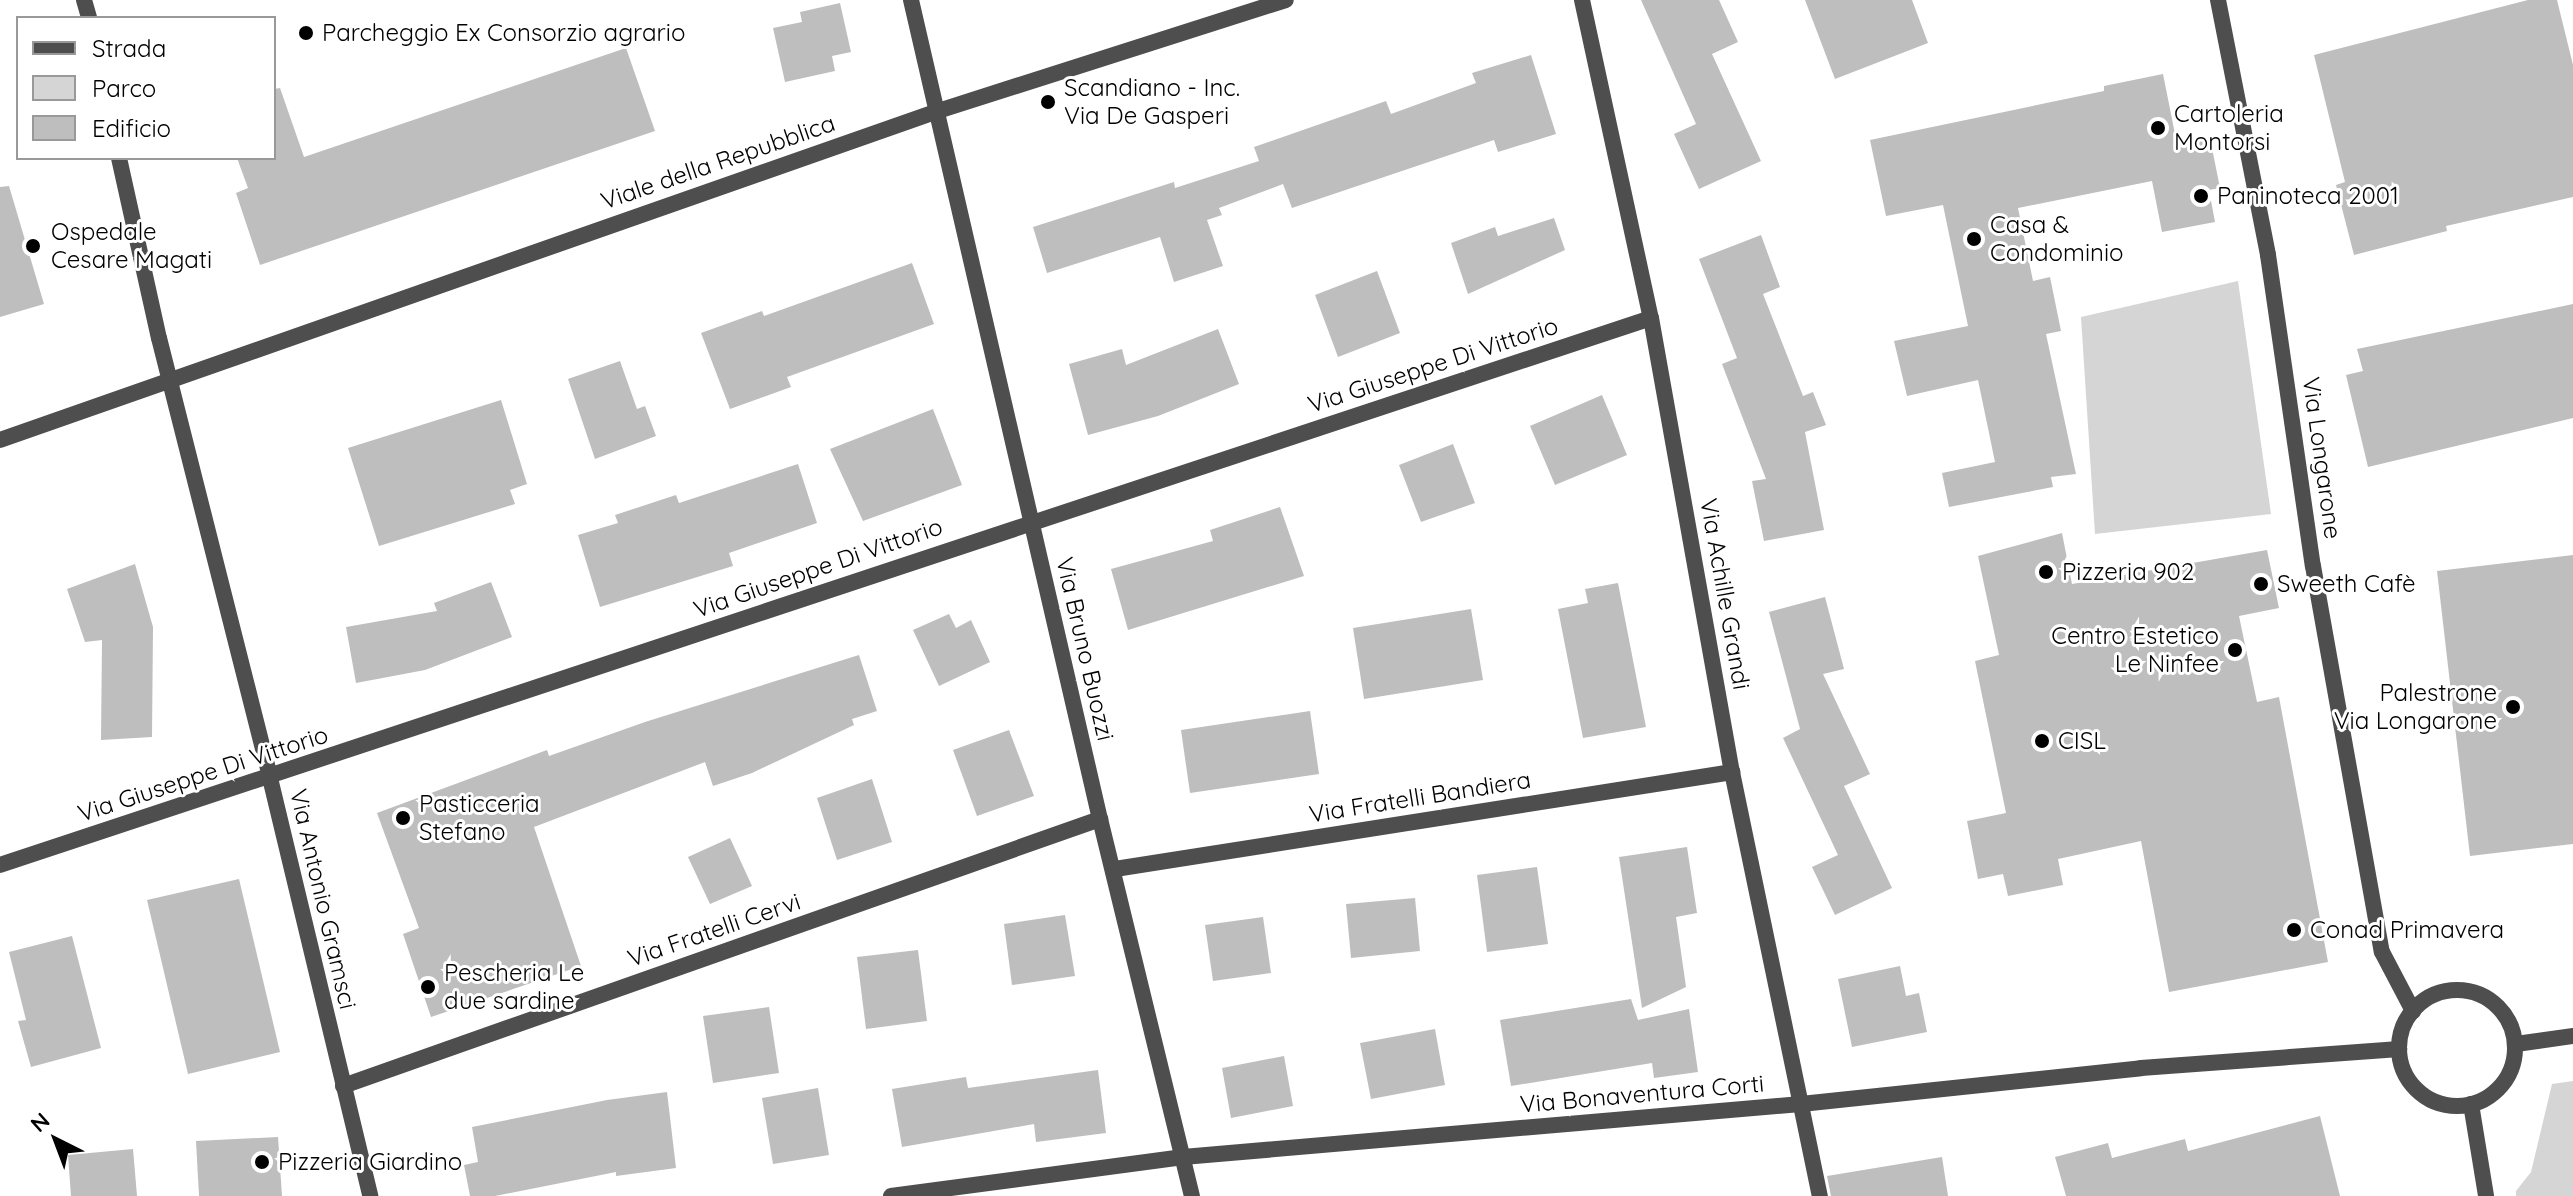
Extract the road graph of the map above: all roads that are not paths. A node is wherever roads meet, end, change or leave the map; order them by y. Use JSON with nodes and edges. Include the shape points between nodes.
{"nodes":[{"id":1,"x":911,"y":0,"type":"edge"},
{"id":2,"x":1286,"y":0,"type":"edge"},
{"id":3,"x":1582,"y":0,"type":"edge"},
{"id":4,"x":2218,"y":0,"type":"edge"},
{"id":5,"x":938,"y":111,"type":"junction"},
{"id":6,"x":119,"y":160,"type":"edge"},
{"id":7,"x":1651,"y":318,"type":"junction"},
{"id":8,"x":170,"y":379,"type":"junction"},
{"id":9,"x":0,"y":440,"type":"edge"},
{"id":10,"x":1030,"y":522,"type":"junction"},
{"id":11,"x":1732,"y":772,"type":"junction"},
{"id":12,"x":270,"y":778,"type":"junction"},
{"id":13,"x":1100,"y":819,"type":"junction"},
{"id":14,"x":0,"y":865,"type":"edge"},
{"id":15,"x":1115,"y":869,"type":"junction"},
{"id":16,"x":2413,"y":1011,"type":"junction"},
{"id":17,"x":2573,"y":1036,"type":"edge"},
{"id":18,"x":2516,"y":1044,"type":"junction"},
{"id":19,"x":2399,"y":1049,"type":"junction"},
{"id":20,"x":343,"y":1086,"type":"junction"},
{"id":21,"x":1801,"y":1104,"type":"junction"},
{"id":22,"x":2471,"y":1104,"type":"junction"},
{"id":23,"x":1183,"y":1157,"type":"junction"},
{"id":24,"x":370,"y":1196,"type":"edge"},
{"id":25,"x":891,"y":1196,"type":"edge"},
{"id":26,"x":1192,"y":1196,"type":"edge"},
{"id":27,"x":1820,"y":1196,"type":"edge"},
{"id":28,"x":2486,"y":1196,"type":"edge"}],
"edges":[{"from":1,"to":5,"type":"street","name":"Via Bruno Buozzi"},
{"from":2,"to":5,"type":"street","name":"Viale della Repubblica"},
{"from":3,"to":7,"type":"street","name":"Via Achille Grandi"},
{"from":4,"to":16,"type":"street","name":"Via Longarone","via":[[2268,255],[2313,566],[2382,952]]},
{"from":5,"to":8,"type":"street","name":"Viale della Repubblica"},
{"from":5,"to":10,"type":"street","name":"Via Bruno Buozzi"},
{"from":6,"to":8,"type":"street","name":"Via Antonio Gramsci"},
{"from":7,"to":10,"type":"street","name":"Via Giuseppe Di Vittorio"},
{"from":7,"to":11,"type":"street","name":"Via Achille Grandi"},
{"from":8,"to":9,"type":"street","name":"Viale della Repubblica"},
{"from":8,"to":12,"type":"street","name":"Via Antonio Gramsci"},
{"from":10,"to":12,"type":"street","name":"Via Giuseppe Di Vittorio"},
{"from":10,"to":13,"type":"street","name":"Via Bruno Buozzi"},
{"from":11,"to":15,"type":"street","name":"Via Fratelli Bandiera"},
{"from":11,"to":21,"type":"street","name":"Via Achille Grandi"},
{"from":12,"to":14,"type":"street","name":"Via Giuseppe Di Vittorio"},
{"from":12,"to":20,"type":"street","name":"Via Antonio Gramsci"},
{"from":13,"to":15,"type":"street","name":"Via Bruno Buozzi"},
{"from":13,"to":20,"type":"street","name":"Via Fratelli Cervi"},
{"from":15,"to":23,"type":"street","name":"Via Bruno Buozzi"},
{"from":16,"to":18,"type":"street","via":[[2442,991],[2483,995],[2504,1012]]},
{"from":16,"to":19,"type":"street"},
{"from":17,"to":18,"type":"street"},
{"from":18,"to":22,"type":"street","via":[[2511,1072],[2497,1090]]},
{"from":19,"to":21,"type":"street","name":"Via Bonaventura Corti","via":[[2141,1068]]},
{"from":19,"to":22,"type":"street","via":[[2403,1069],[2418,1091],[2447,1105]]},
{"from":20,"to":24,"type":"street","name":"Via Antonio Gramsci"},
{"from":21,"to":23,"type":"street","name":"Via Bonaventura Corti"},
{"from":21,"to":27,"type":"street","name":"Via Achille Grandi"},
{"from":22,"to":28,"type":"street"},
{"from":23,"to":25,"type":"street","name":"Via Bonaventura Corti"},
{"from":23,"to":26,"type":"street","name":"Via Bruno Buozzi"}]}
